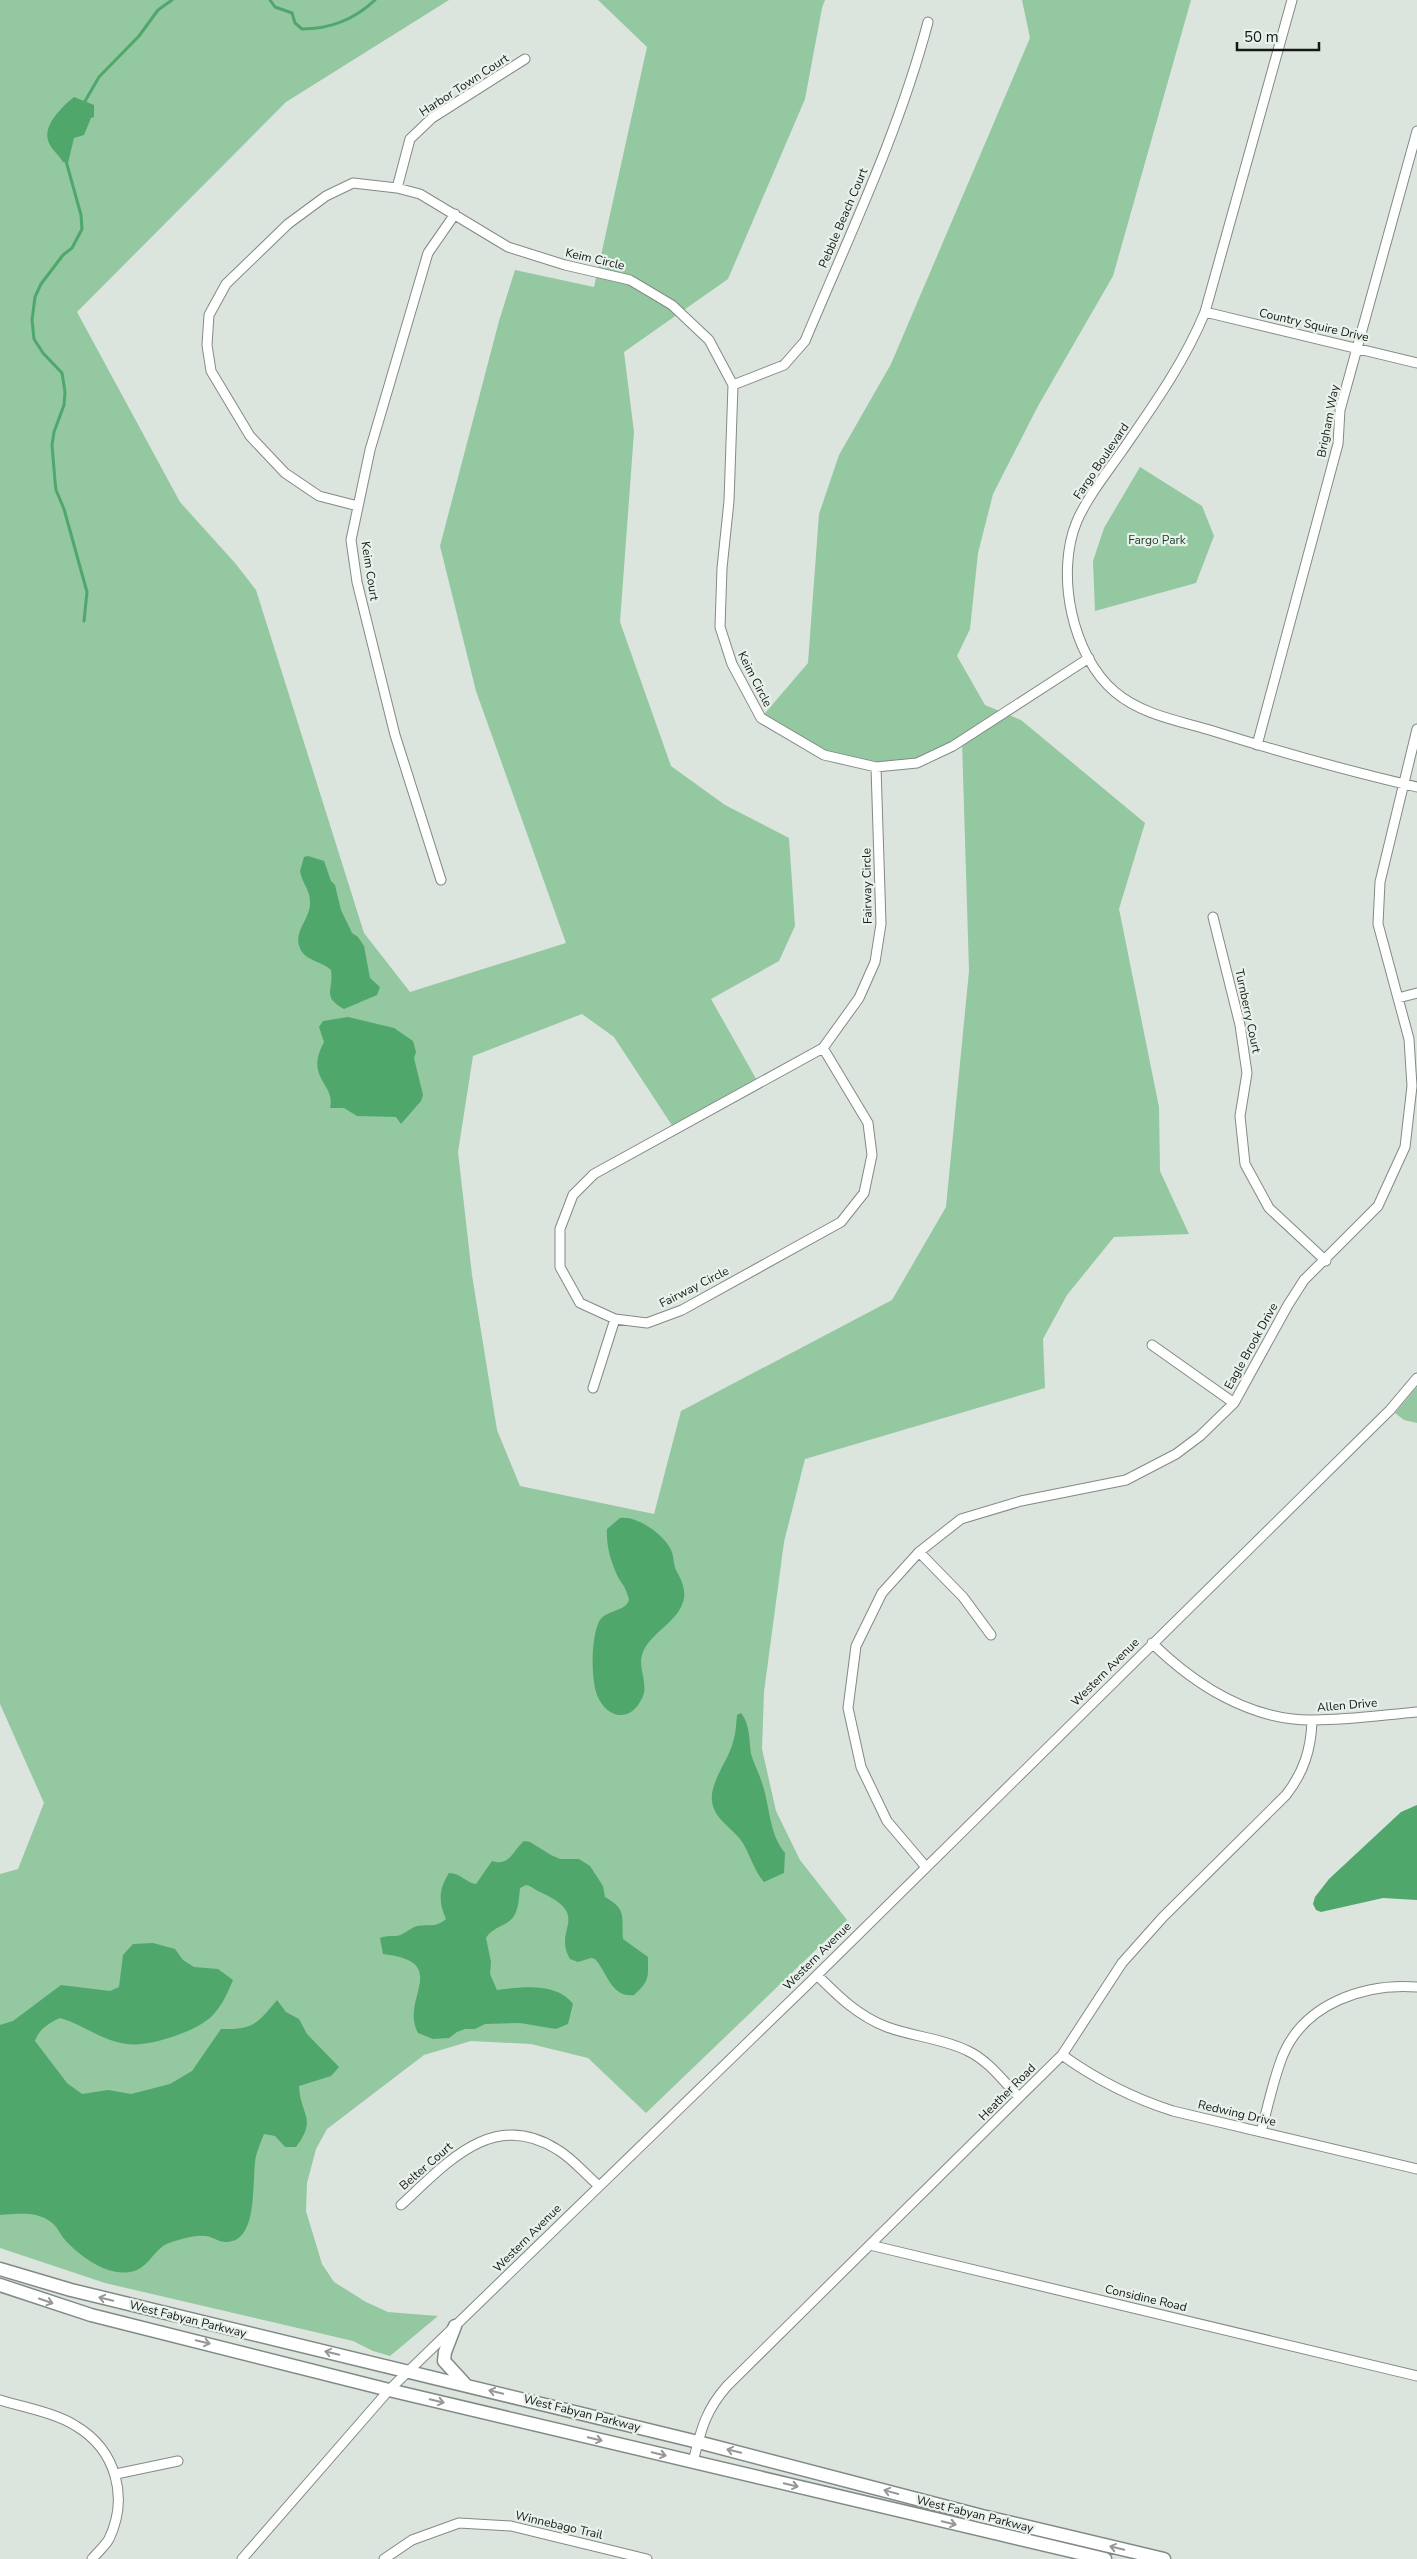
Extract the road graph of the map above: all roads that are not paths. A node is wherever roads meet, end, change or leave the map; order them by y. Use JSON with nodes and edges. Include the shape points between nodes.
{"nodes":[{"id":1,"x":1292,"y":0,"type":"edge"},
{"id":2,"x":928,"y":22,"type":"dead end"},
{"id":3,"x":525,"y":59,"type":"dead end"},
{"id":4,"x":1417,"y":131,"type":"edge"},
{"id":5,"x":397,"y":188,"type":"junction"},
{"id":6,"x":455,"y":214,"type":"junction"},
{"id":7,"x":1205,"y":312,"type":"junction"},
{"id":8,"x":1357,"y":349,"type":"junction"},
{"id":9,"x":1417,"y":363,"type":"edge"},
{"id":10,"x":732,"y":384,"type":"junction"},
{"id":11,"x":358,"y":506,"type":"junction"},
{"id":12,"x":1089,"y":658,"type":"junction"},
{"id":13,"x":1417,"y":729,"type":"edge"},
{"id":14,"x":1257,"y":745,"type":"junction"},
{"id":15,"x":876,"y":767,"type":"junction"},
{"id":16,"x":1402,"y":784,"type":"junction"},
{"id":17,"x":1417,"y":787,"type":"edge"},
{"id":18,"x":441,"y":880,"type":"dead end"},
{"id":19,"x":1213,"y":917,"type":"dead end"},
{"id":20,"x":1417,"y":993,"type":"edge"},
{"id":21,"x":1398,"y":998,"type":"junction"},
{"id":22,"x":823,"y":1048,"type":"junction"},
{"id":23,"x":1326,"y":1261,"type":"junction"},
{"id":24,"x":615,"y":1319,"type":"junction"},
{"id":25,"x":1152,"y":1345,"type":"dead end"},
{"id":26,"x":1417,"y":1378,"type":"edge"},
{"id":27,"x":593,"y":1388,"type":"dead end"},
{"id":28,"x":1234,"y":1403,"type":"junction"},
{"id":29,"x":919,"y":1552,"type":"junction"},
{"id":30,"x":991,"y":1635,"type":"dead end"},
{"id":31,"x":1152,"y":1643,"type":"junction"},
{"id":32,"x":1417,"y":1712,"type":"edge"},
{"id":33,"x":1312,"y":1720,"type":"junction"},
{"id":34,"x":926,"y":1867,"type":"junction"},
{"id":35,"x":817,"y":1975,"type":"junction"},
{"id":36,"x":1417,"y":1988,"type":"edge"},
{"id":37,"x":1062,"y":2055,"type":"junction"},
{"id":38,"x":1019,"y":2097,"type":"junction"},
{"id":39,"x":1261,"y":2132,"type":"junction"},
{"id":40,"x":1417,"y":2169,"type":"edge"},
{"id":41,"x":598,"y":2185,"type":"junction"},
{"id":42,"x":401,"y":2204,"type":"dead end"},
{"id":43,"x":870,"y":2245,"type":"junction"},
{"id":44,"x":0,"y":2268,"type":"edge"},
{"id":45,"x":0,"y":2285,"type":"edge"},
{"id":46,"x":455,"y":2326,"type":"junction"},
{"id":47,"x":409,"y":2372,"type":"junction"},
{"id":48,"x":1417,"y":2376,"type":"edge"},
{"id":49,"x":466,"y":2385,"type":"junction"},
{"id":50,"x":389,"y":2390,"type":"junction"},
{"id":51,"x":0,"y":2400,"type":"edge"},
{"id":52,"x":698,"y":2442,"type":"junction"},
{"id":53,"x":178,"y":2461,"type":"dead end"},
{"id":54,"x":692,"y":2462,"type":"junction"},
{"id":55,"x":116,"y":2474,"type":"junction"},
{"id":56,"x":1070,"y":2555,"type":"edge"},
{"id":57,"x":92,"y":2559,"type":"edge"},
{"id":58,"x":242,"y":2559,"type":"edge"},
{"id":59,"x":384,"y":2559,"type":"edge"},
{"id":60,"x":647,"y":2559,"type":"edge"},
{"id":61,"x":1105,"y":2559,"type":"edge"},
{"id":62,"x":1164,"y":2559,"type":"edge"}],
"edges":[{"from":1,"to":7,"type":"street","name":"Fargo Boulevard"},
{"from":2,"to":10,"type":"street","name":"Pebble Beach Court","via":[[893,132],[804,341],[784,365]]},
{"from":3,"to":5,"type":"street","name":"Harbor Town Court","via":[[432,118],[410,139]]},
{"from":4,"to":8,"type":"street","name":"Brigham Way"},
{"from":5,"to":6,"type":"street","name":"Keim Circle","via":[[420,194]]},
{"from":5,"to":11,"type":"street","name":"Keim Circle","via":[[354,183],[326,196],[288,224],[226,284],[209,315],[206,345],[210,370],[250,436],[284,472],[319,496]]},
{"from":6,"to":10,"type":"street","name":"Keim Circle","via":[[508,247],[565,266],[630,280],[672,305],[709,340]]},
{"from":6,"to":11,"type":"street","name":"Keim Court","via":[[428,253],[370,450]]},
{"from":7,"to":8,"type":"street","name":"Country Squire Drive"},
{"from":7,"to":12,"type":"street","name":"Fargo Boulevard","via":[[1192,344],[1088,501],[1071,539],[1066,577],[1070,609]]},
{"from":8,"to":9,"type":"street","name":"Country Squire Drive"},
{"from":8,"to":14,"type":"street","name":"Brigham Way","via":[[1340,410],[1338,444]]},
{"from":10,"to":15,"type":"street","name":"Keim Circle","via":[[729,501],[720,627],[732,664],[761,718],[824,756]]},
{"from":11,"to":18,"type":"street","name":"Keim Court","via":[[352,540],[356,582],[395,735]]},
{"from":12,"to":14,"type":"street","name":"Fargo Boulevard","via":[[1116,692],[1145,711]]},
{"from":12,"to":15,"type":"street","name":"Keim Circle","via":[[953,746],[918,763]]},
{"from":13,"to":16,"type":"street","name":"Eagle Brook Drive"},
{"from":14,"to":16,"type":"street","name":"Fargo Boulevard"},
{"from":15,"to":22,"type":"street","name":"Fairway Circle","via":[[881,924],[875,962],[859,998]]},
{"from":16,"to":17,"type":"street","name":"Fargo Boulevard"},
{"from":16,"to":21,"type":"street","name":"Eagle Brook Drive","via":[[1380,882],[1378,924]]},
{"from":19,"to":23,"type":"street","name":"Turnberry Court","via":[[1240,1025],[1247,1073],[1240,1116],[1245,1164],[1269,1208]]},
{"from":20,"to":21,"type":"street"},
{"from":21,"to":23,"type":"street","name":"Eagle Brook Drive","via":[[1410,1039],[1412,1086],[1405,1147],[1378,1206]]},
{"from":22,"to":24,"type":"street","name":"Fairway Circle","via":[[594,1174],[573,1195],[560,1229],[560,1267],[580,1303]]},
{"from":22,"to":24,"type":"street","name":"Fairway Circle","via":[[868,1122],[872,1155],[864,1193],[841,1222],[682,1310],[647,1323]]},
{"from":23,"to":28,"type":"street","name":"Eagle Brook Drive","via":[[1304,1280]]},
{"from":24,"to":27,"type":"street"},
{"from":25,"to":28,"type":"street"},
{"from":26,"to":31,"type":"street","name":"Western Avenue","via":[[1390,1410]]},
{"from":28,"to":29,"type":"street","name":"Eagle Brook Drive","via":[[1200,1436],[1148,1470],[1126,1480],[1021,1501],[961,1518]]},
{"from":29,"to":30,"type":"street","via":[[963,1597]]},
{"from":29,"to":34,"type":"street","name":"Eagle Brook Drive","via":[[882,1593],[856,1646],[848,1708],[861,1767],[887,1821]]},
{"from":31,"to":33,"type":"street","name":"Allen Drive","via":[[1186,1674],[1223,1698],[1267,1714]]},
{"from":31,"to":34,"type":"street","name":"Western Avenue"},
{"from":32,"to":33,"type":"street","name":"Allen Drive"},
{"from":33,"to":37,"type":"street","name":"Heather Road","via":[[1309,1754],[1296,1782],[1163,1916],[1122,1963]]},
{"from":34,"to":35,"type":"street","name":"Western Avenue"},
{"from":35,"to":38,"type":"street","via":[[863,2016],[970,2052],[988,2064]]},
{"from":35,"to":41,"type":"street","name":"Western Avenue"},
{"from":36,"to":39,"type":"street","via":[[1396,1986],[1362,1991],[1339,1999],[1306,2022],[1284,2054]]},
{"from":37,"to":38,"type":"street","name":"Heather Road"},
{"from":37,"to":39,"type":"street","name":"Redwing Drive","via":[[1114,2088],[1142,2101]]},
{"from":38,"to":43,"type":"street","name":"Heather Road"},
{"from":39,"to":40,"type":"street","name":"Redwing Drive"},
{"from":41,"to":42,"type":"street","name":"Belter Court","via":[[559,2150],[532,2136],[506,2134],[474,2143],[453,2157]]},
{"from":41,"to":46,"type":"street","name":"Western Avenue"},
{"from":43,"to":48,"type":"street","name":"Considine Road"},
{"from":43,"to":52,"type":"street","name":"Heather Road","via":[[713,2402]]},
{"from":47,"to":44,"type":"main road","name":"West Fabyan Parkway","one_way":true,"via":[[71,2290]]},
{"from":45,"to":50,"type":"main road","name":"West Fabyan Parkway","one_way":true,"via":[[90,2315]]},
{"from":46,"to":47,"type":"street","name":"Western Avenue"},
{"from":46,"to":49,"type":"main road","via":[[444,2361]]},
{"from":47,"to":49,"type":"main road","name":"West Fabyan Parkway"},
{"from":47,"to":50,"type":"street","name":"Western Avenue"},
{"from":52,"to":49,"type":"main road","name":"West Fabyan Parkway","one_way":true},
{"from":50,"to":54,"type":"main road","name":"West Fabyan Parkway","one_way":true},
{"from":50,"to":58,"type":"street","name":"Western Avenue"},
{"from":51,"to":55,"type":"street","via":[[75,2425],[105,2452]]},
{"from":52,"to":54,"type":"street","name":"Heather Road"},
{"from":62,"to":52,"type":"main road","name":"West Fabyan Parkway","one_way":true,"via":[[982,2516]]},
{"from":53,"to":55,"type":"street"},
{"from":54,"to":56,"type":"main road","name":"West Fabyan Parkway","one_way":true},
{"from":55,"to":57,"type":"street","via":[[118,2514],[108,2540]]},
{"from":56,"to":61,"type":"main road","name":"West Fabyan Parkway"},
{"from":59,"to":60,"type":"street","name":"Winnebago Trail","via":[[412,2540],[459,2523],[511,2526]]}]}
